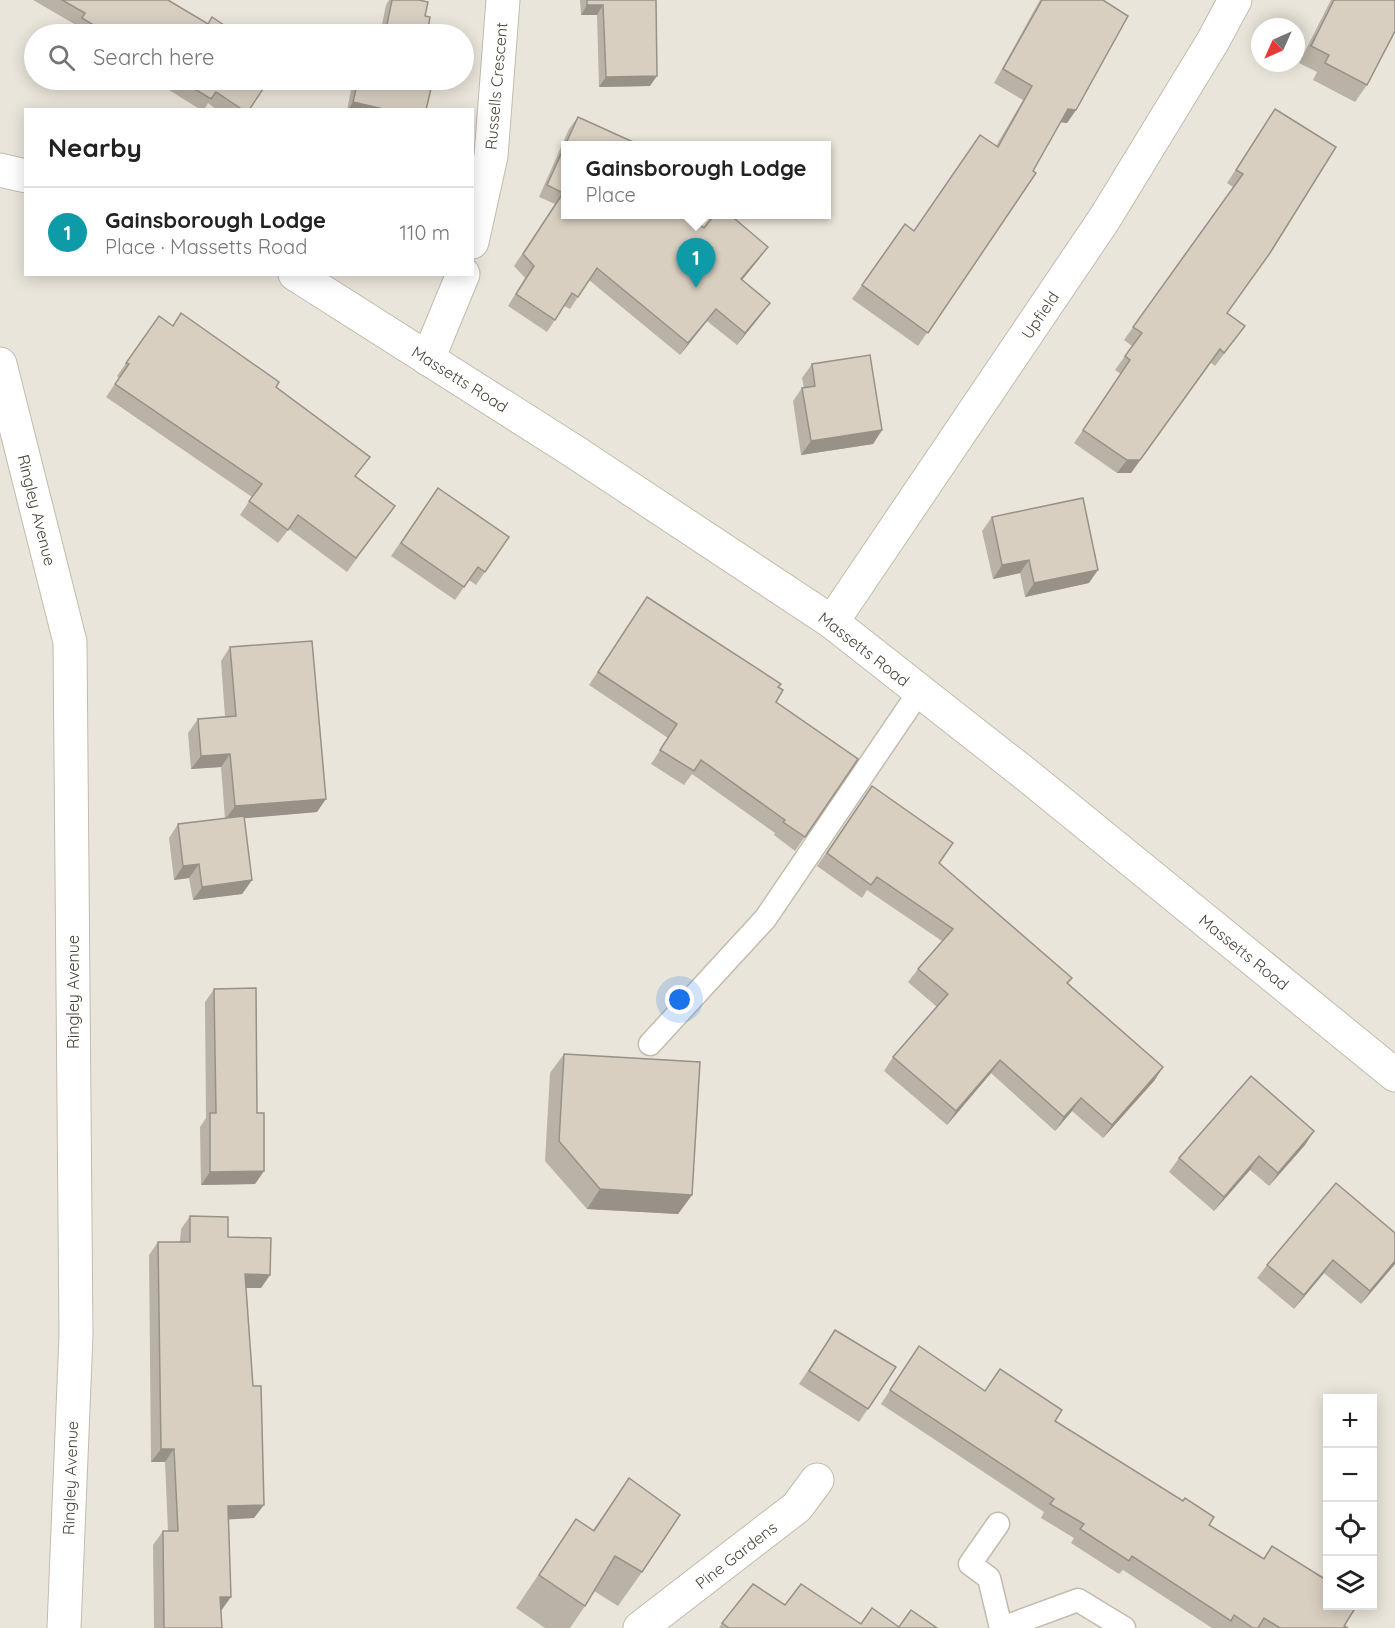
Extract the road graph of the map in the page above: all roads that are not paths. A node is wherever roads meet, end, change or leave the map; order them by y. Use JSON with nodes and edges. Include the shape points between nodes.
{"nodes":[{"id":1,"x":503,"y":0,"type":"edge"},
{"id":2,"x":1235,"y":0,"type":"edge"},
{"id":3,"x":0,"y":170,"type":"edge"},
{"id":4,"x":24,"y":176,"type":"edge"},
{"id":5,"x":474,"y":232,"type":"edge"},
{"id":6,"x":298,"y":276,"type":"edge"},
{"id":7,"x":462,"y":276,"type":"edge"},
{"id":8,"x":428,"y":359,"type":"junction"},
{"id":9,"x":0,"y":364,"type":"edge"},
{"id":10,"x":832,"y":622,"type":"junction"},
{"id":11,"x":919,"y":692,"type":"junction"},
{"id":12,"x":650,"y":1044,"type":"dead end"},
{"id":13,"x":1395,"y":1076,"type":"edge"},
{"id":14,"x":817,"y":1480,"type":"dead end"},
{"id":15,"x":998,"y":1524,"type":"dead end"},
{"id":16,"x":658,"y":1623,"type":"edge"},
{"id":17,"x":64,"y":1628,"type":"edge"},
{"id":18,"x":1001,"y":1628,"type":"edge"},
{"id":19,"x":1124,"y":1628,"type":"edge"}],
"edges":[{"from":1,"to":5,"type":"street","name":"Russells Crescent","via":[[490,156]]},
{"from":2,"to":10,"type":"street","name":"Upfield","via":[[1105,218]]},
{"from":3,"to":4,"type":"street"},
{"from":6,"to":8,"type":"street","name":"Massetts Road"},
{"from":7,"to":8,"type":"street"},
{"from":8,"to":10,"type":"street","name":"Massetts Road"},
{"from":9,"to":17,"type":"street","name":"Ringley Avenue","via":[[70,642],[76,1335]]},
{"from":10,"to":11,"type":"street","name":"Massetts Road"},
{"from":11,"to":12,"type":"lane","via":[[765,919]]},
{"from":11,"to":13,"type":"street","name":"Massetts Road","via":[[1028,776]]},
{"from":14,"to":16,"type":"street","name":"Pine Gardens","via":[[797,1507]]},
{"from":15,"to":18,"type":"lane","via":[[970,1564],[989,1578]]},
{"from":18,"to":19,"type":"lane","via":[[1078,1600]]}]}
